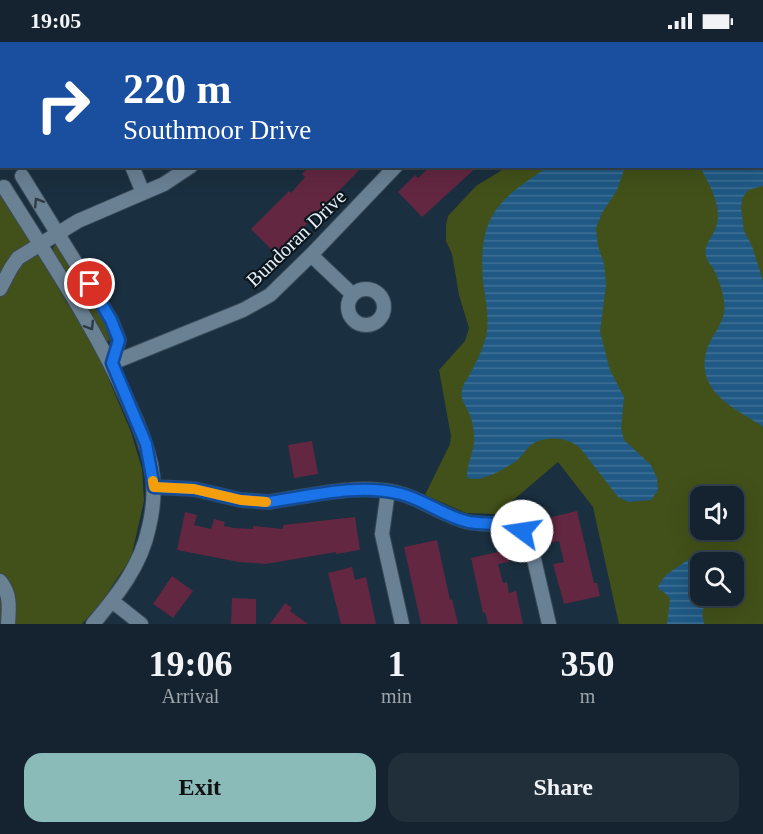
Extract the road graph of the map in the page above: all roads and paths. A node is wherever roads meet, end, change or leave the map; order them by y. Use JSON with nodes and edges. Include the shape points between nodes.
{"nodes":[{"id":1,"x":133,"y":168,"type":"edge"},
{"id":2,"x":188,"y":168,"type":"edge"},
{"id":3,"x":394,"y":168,"type":"edge"},
{"id":4,"x":24,"y":171,"type":"edge"},
{"id":5,"x":2,"y":186,"type":"edge"},
{"id":6,"x":143,"y":193,"type":"junction"},
{"id":7,"x":58,"y":233,"type":"junction"},
{"id":8,"x":40,"y":245,"type":"junction"},
{"id":9,"x":311,"y":255,"type":"junction"},
{"id":10,"x":0,"y":289,"type":"edge"},
{"id":11,"x":352,"y":294,"type":"dead end"},
{"id":12,"x":112,"y":363,"type":"junction"},
{"id":13,"x":154,"y":487,"type":"junction"},
{"id":14,"x":388,"y":491,"type":"junction"},
{"id":15,"x":0,"y":581,"type":"edge"},
{"id":16,"x":112,"y":600,"type":"junction"},
{"id":17,"x":8,"y":624,"type":"edge"},
{"id":18,"x":93,"y":624,"type":"edge"},
{"id":19,"x":141,"y":624,"type":"edge"},
{"id":20,"x":402,"y":624,"type":"edge"},
{"id":21,"x":549,"y":624,"type":"edge"}],
"edges":[{"from":1,"to":6,"type":"street"},
{"from":2,"to":6,"type":"street"},
{"from":3,"to":9,"type":"street","name":"Bundoran Drive"},
{"from":4,"to":5,"type":"street"},
{"from":7,"to":4,"type":"street","one_way":true},
{"from":5,"to":8,"type":"street"},
{"from":6,"to":7,"type":"street"},
{"from":7,"to":8,"type":"street"},
{"from":7,"to":12,"type":"street","via":[[111,320],[119,340]]},
{"from":8,"to":10,"type":"street","via":[[14,263]]},
{"from":8,"to":12,"type":"street","one_way":true},
{"from":9,"to":11,"type":"street"},
{"from":9,"to":12,"type":"street","name":"Bundoran Drive","via":[[259,302]]},
{"from":12,"to":13,"type":"street","via":[[146,444]]},
{"from":13,"to":14,"type":"street","via":[[194,489],[256,502],[357,489]]},
{"from":13,"to":16,"type":"street","via":[[150,526],[140,557]]},
{"from":14,"to":20,"type":"street","via":[[382,534]]},
{"from":14,"to":21,"type":"street","via":[[469,522],[507,525],[522,531],[531,546]]},
{"from":15,"to":17,"type":"street","via":[[9,600]]},
{"from":16,"to":18,"type":"street"},
{"from":16,"to":19,"type":"street"}]}
